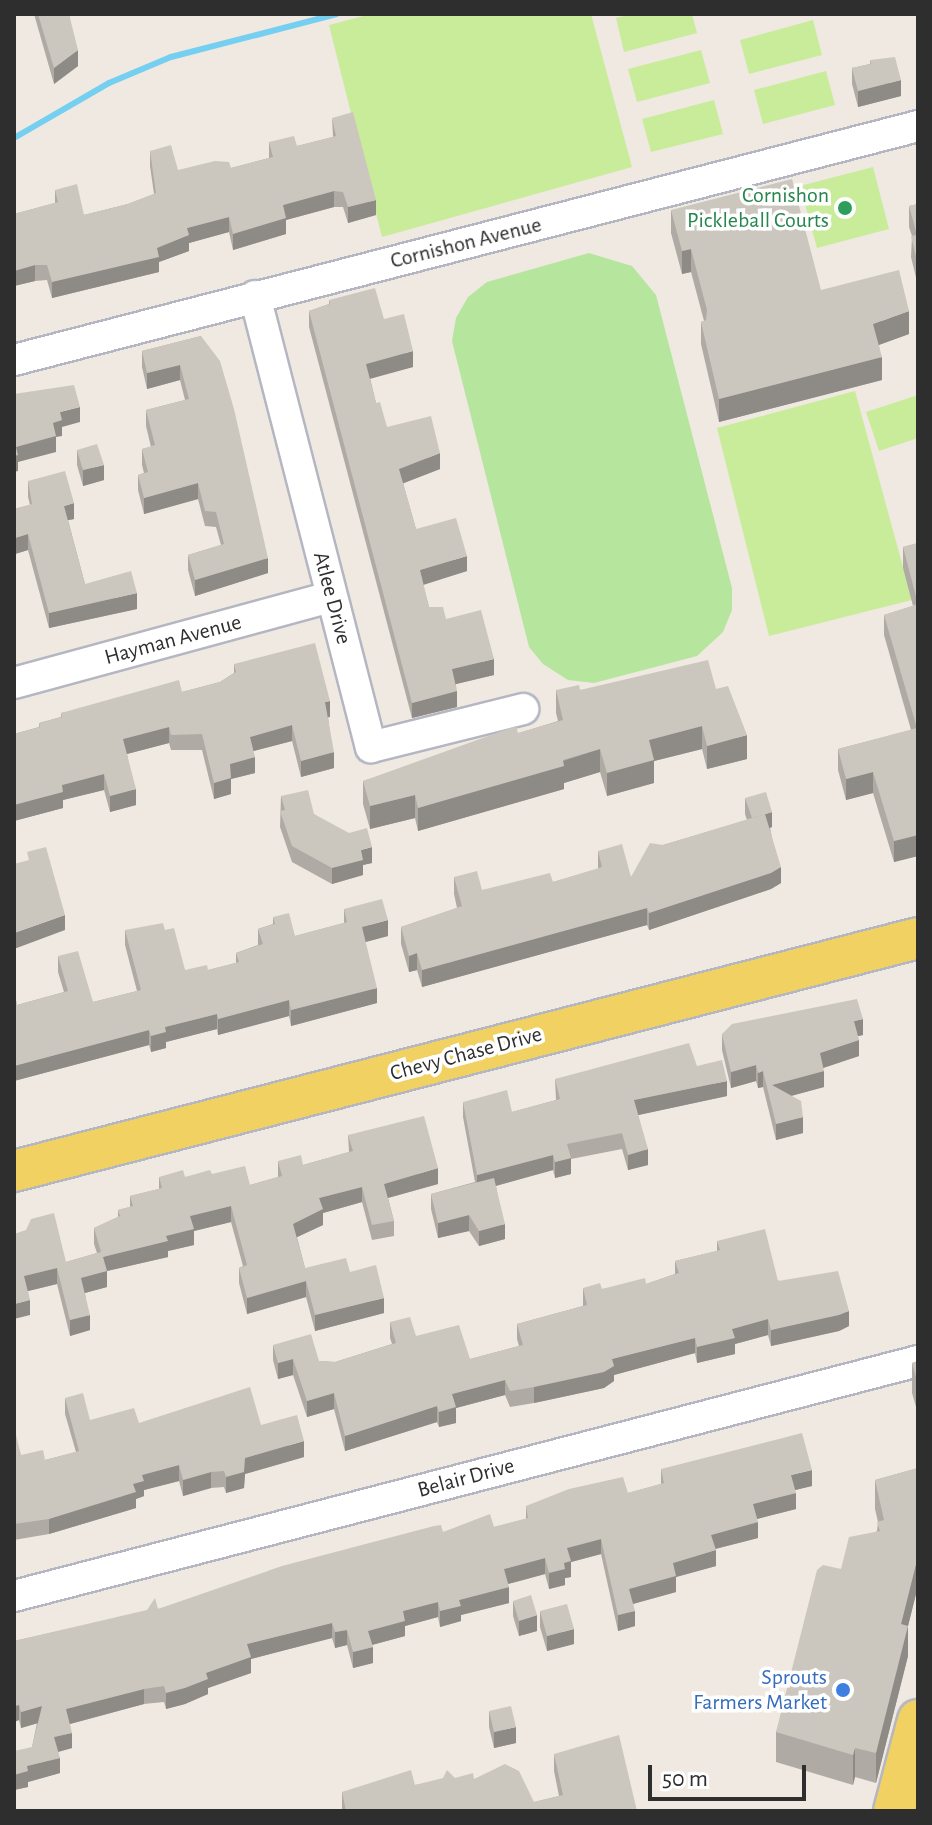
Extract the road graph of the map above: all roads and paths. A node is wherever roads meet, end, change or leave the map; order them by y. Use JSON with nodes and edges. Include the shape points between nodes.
{"nodes":[{"id":1,"x":918,"y":126,"type":"edge"},
{"id":2,"x":255,"y":296,"type":"junction"},
{"id":3,"x":14,"y":360,"type":"edge"},
{"id":4,"x":331,"y":597,"type":"junction"},
{"id":5,"x":14,"y":683,"type":"edge"},
{"id":6,"x":523,"y":709,"type":"dead end"},
{"id":7,"x":918,"y":938,"type":"edge"},
{"id":8,"x":14,"y":1171,"type":"edge"},
{"id":9,"x":918,"y":1361,"type":"edge"},
{"id":10,"x":14,"y":1596,"type":"edge"},
{"id":11,"x":918,"y":1720,"type":"edge"},
{"id":12,"x":894,"y":1811,"type":"edge"}],
"edges":[{"from":1,"to":2,"type":"street","name":"Cornishon Avenue"},
{"from":2,"to":3,"type":"street","name":"Cornishon Avenue"},
{"from":2,"to":4,"type":"street","name":"Atlee Drive"},
{"from":4,"to":5,"type":"street","name":"Hayman Avenue"},
{"from":4,"to":6,"type":"street","name":"Atlee Drive","via":[[371,747]]},
{"from":7,"to":8,"type":"main road","name":"Chevy Chase Drive"},
{"from":9,"to":10,"type":"street","name":"Belair Drive"},
{"from":11,"to":12,"type":"main road"}]}
